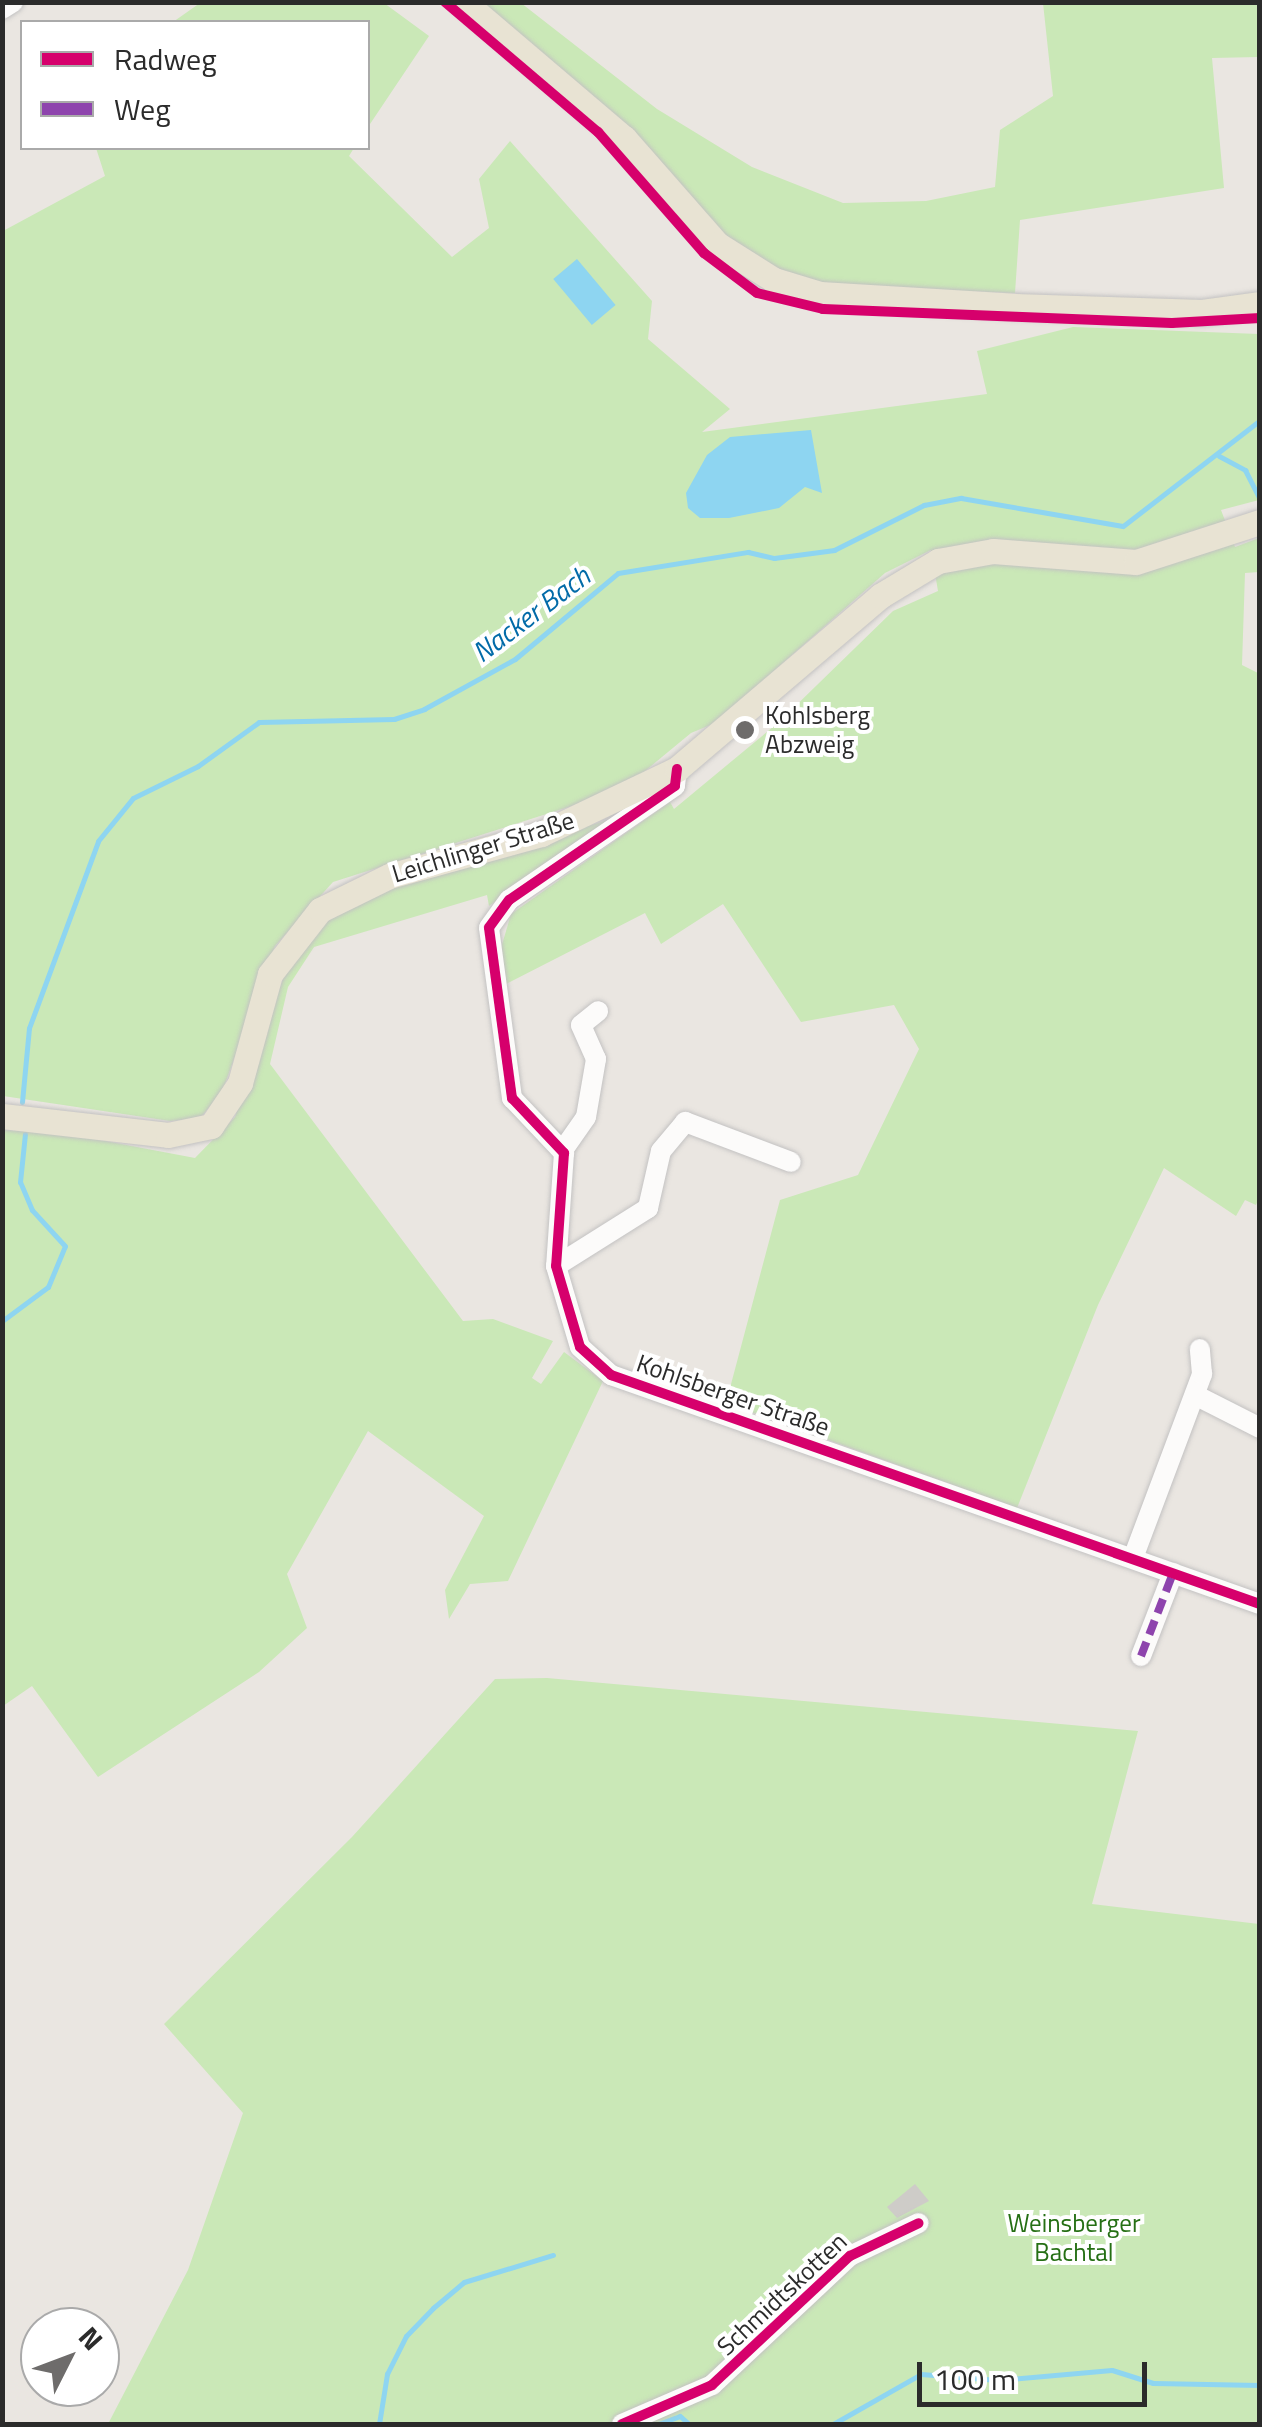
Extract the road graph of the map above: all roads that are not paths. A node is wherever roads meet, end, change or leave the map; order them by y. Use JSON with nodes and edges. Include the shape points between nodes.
{"nodes":[{"id":1,"x":13,"y":2,"type":"edge"},
{"id":2,"x":464,"y":2,"type":"edge"},
{"id":3,"x":2,"y":10,"type":"edge"},
{"id":4,"x":1260,"y":304,"type":"edge"},
{"id":5,"x":1260,"y":522,"type":"edge"},
{"id":6,"x":677,"y":769,"type":"junction"},
{"id":7,"x":598,"y":1011,"type":"dead end"},
{"id":8,"x":2,"y":1116,"type":"edge"},
{"id":9,"x":563,"y":1150,"type":"junction"},
{"id":10,"x":791,"y":1162,"type":"dead end"},
{"id":11,"x":556,"y":1266,"type":"junction"},
{"id":12,"x":1200,"y":1350,"type":"dead end"},
{"id":13,"x":1195,"y":1395,"type":"junction"},
{"id":14,"x":1260,"y":1428,"type":"edge"},
{"id":15,"x":1133,"y":1558,"type":"junction"},
{"id":16,"x":1173,"y":1573,"type":"junction"},
{"id":17,"x":1260,"y":1604,"type":"edge"},
{"id":18,"x":1140,"y":1656,"type":"dead end"},
{"id":19,"x":919,"y":2223,"type":"dead end"},
{"id":20,"x":622,"y":2424,"type":"edge"}],
"edges":[{"from":1,"to":3,"type":"street"},
{"from":2,"to":4,"type":"main road","via":[[624,138],[718,244],[774,280],[820,294],[1014,306],[1202,312]]},
{"from":5,"to":6,"type":"main road","name":"Leichlinger Straße","via":[[1136,562],[992,551],[938,560],[880,596]]},
{"from":6,"to":8,"type":"main road","name":"Leichlinger Straße","via":[[541,834],[389,876],[320,910],[278,958],[240,1084],[204,1130],[168,1136]]},
{"from":6,"to":9,"type":"street","via":[[675,786],[490,920],[512,1098]]},
{"from":7,"to":9,"type":"street","via":[[581,1025],[596,1059],[586,1117]]},
{"from":9,"to":11,"type":"street","name":"Kohlsberger Straße"},
{"from":10,"to":11,"type":"street","via":[[682,1123],[662,1151],[648,1208]]},
{"from":11,"to":15,"type":"street","name":"Kohlsberger Straße","via":[[568,1326],[612,1375]]},
{"from":12,"to":13,"type":"street"},
{"from":13,"to":14,"type":"street"},
{"from":13,"to":15,"type":"street"},
{"from":15,"to":16,"type":"street","name":"Kohlsberger Straße"},
{"from":16,"to":17,"type":"street","name":"Kohlsberger Straße"},
{"from":16,"to":18,"type":"street"},
{"from":19,"to":20,"type":"street","name":"Schmidtskotten","via":[[850,2256],[701,2392]]}]}
